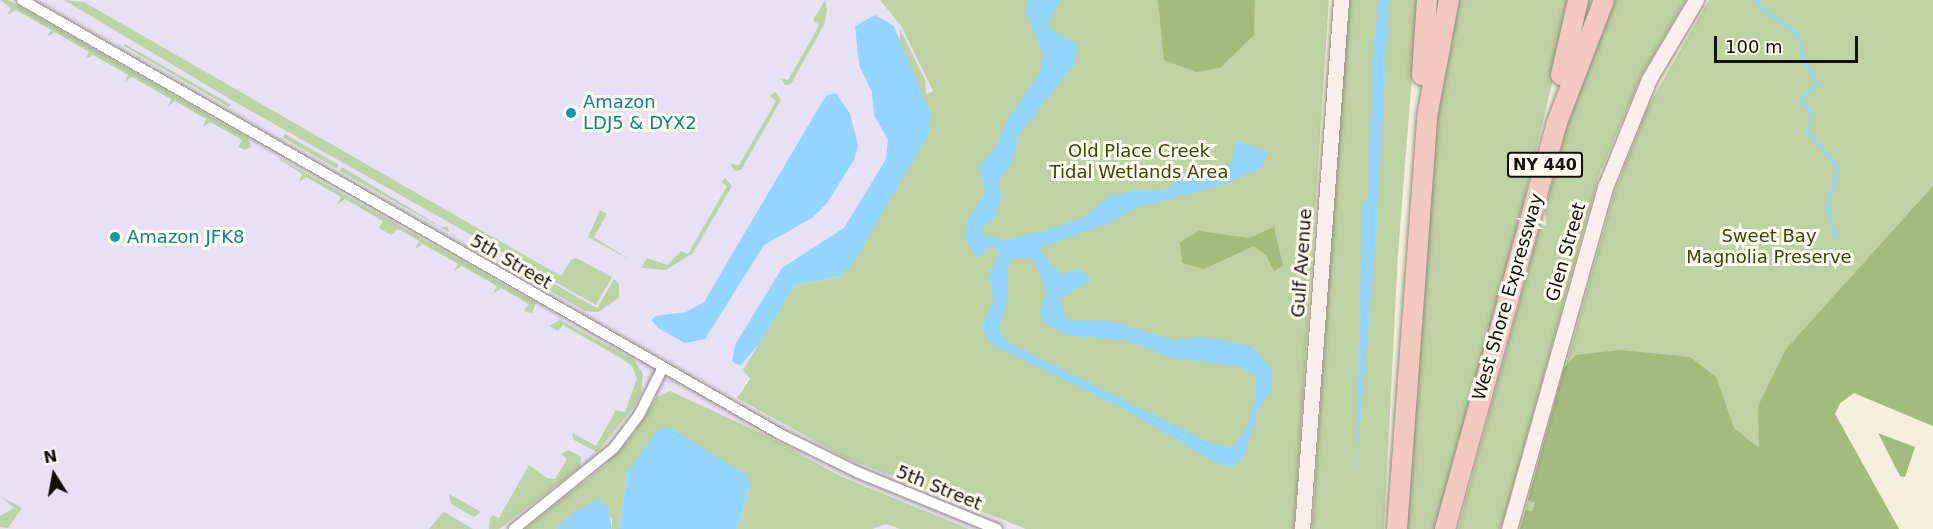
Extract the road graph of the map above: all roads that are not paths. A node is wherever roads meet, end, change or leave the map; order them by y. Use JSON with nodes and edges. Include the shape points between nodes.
{"nodes":[{"id":1,"x":22,"y":0,"type":"edge"},
{"id":2,"x":1341,"y":0,"type":"edge"},
{"id":3,"x":1427,"y":0,"type":"edge"},
{"id":4,"x":1449,"y":0,"type":"edge"},
{"id":5,"x":1578,"y":0,"type":"edge"},
{"id":6,"x":1604,"y":0,"type":"edge"},
{"id":7,"x":1696,"y":0,"type":"edge"},
{"id":8,"x":1420,"y":209,"type":"junction"},
{"id":9,"x":1496,"y":333,"type":"junction"},
{"id":10,"x":662,"y":369,"type":"junction"},
{"id":11,"x":514,"y":529,"type":"edge"},
{"id":12,"x":997,"y":529,"type":"edge"},
{"id":13,"x":1302,"y":529,"type":"edge"},
{"id":14,"x":1397,"y":529,"type":"edge"},
{"id":15,"x":1445,"y":529,"type":"edge"},
{"id":16,"x":1509,"y":529,"type":"edge"}],
"edges":[{"from":1,"to":10,"type":"street","name":"5th Street"},
{"from":2,"to":13,"type":"street","name":"Gulf Avenue"},
{"from":3,"to":8,"type":"highway","via":[[1416,157]]},
{"from":4,"to":8,"type":"highway","via":[[1430,94]]},
{"from":5,"to":9,"type":"highway"},
{"from":6,"to":9,"type":"highway","name":"West Shore Expressway","number":"NY 440","via":[[1556,125]]},
{"from":7,"to":16,"type":"street","name":"Glen Street","via":[[1649,80],[1606,185]]},
{"from":8,"to":14,"type":"highway"},
{"from":9,"to":15,"type":"highway","name":"West Shore Expressway","number":"NY 440"},
{"from":10,"to":11,"type":"street","via":[[639,415],[614,448]]},
{"from":10,"to":12,"type":"street","name":"5th Street","via":[[812,450]]}]}
